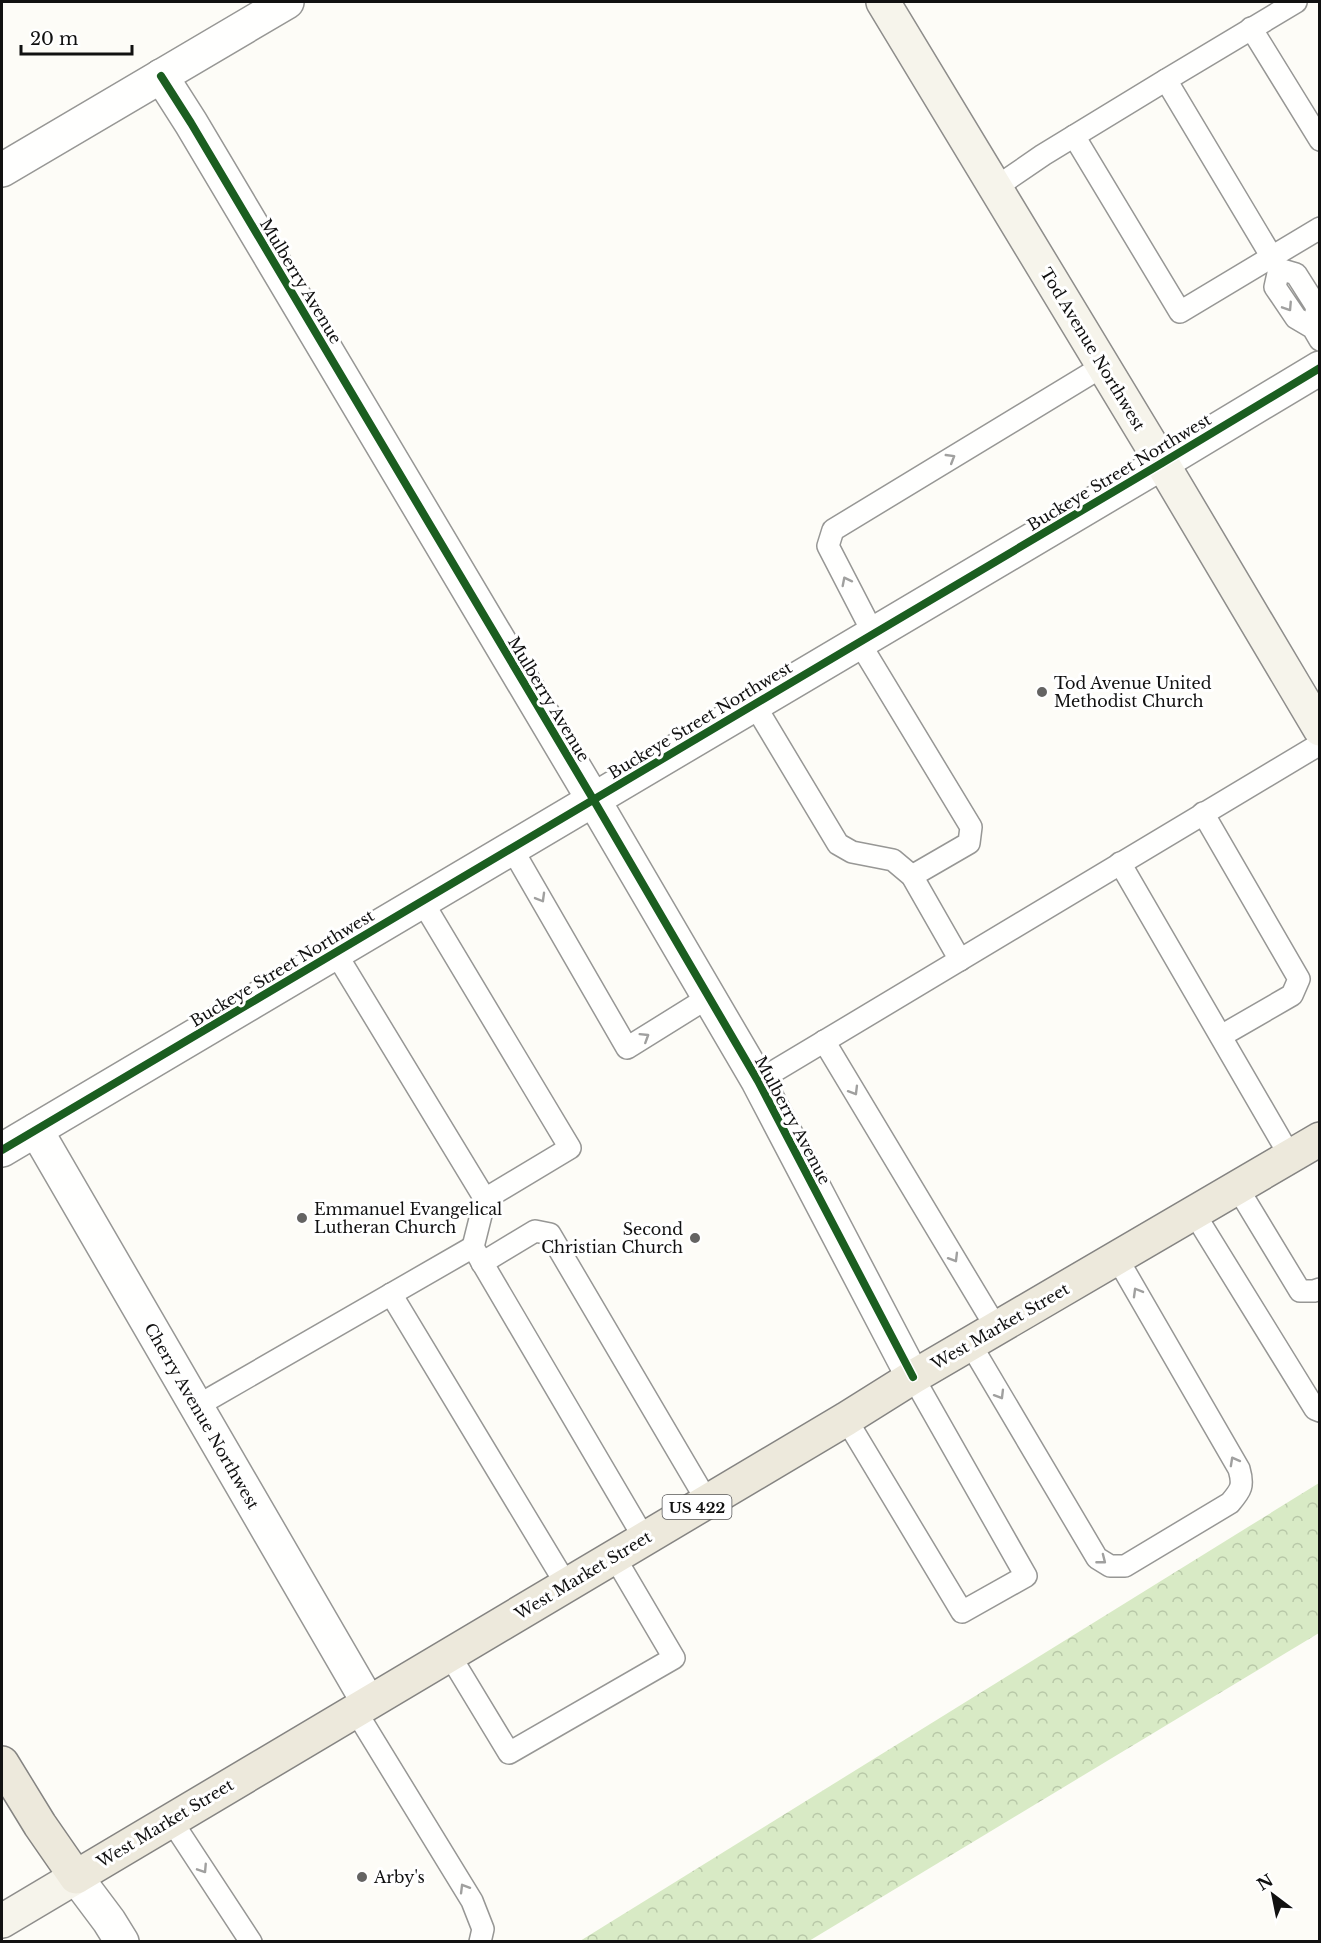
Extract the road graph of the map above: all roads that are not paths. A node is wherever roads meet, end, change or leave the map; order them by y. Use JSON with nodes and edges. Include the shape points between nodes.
{"nodes":[{"id":1,"x":287,"y":2,"type":"edge"},
{"id":2,"x":883,"y":2,"type":"edge"},
{"id":3,"x":1296,"y":2,"type":"edge"},
{"id":4,"x":1251,"y":28,"type":"junction"},
{"id":5,"x":161,"y":76,"type":"junction"},
{"id":6,"x":1166,"y":80,"type":"junction"},
{"id":7,"x":1074,"y":136,"type":"junction"},
{"id":8,"x":1320,"y":140,"type":"edge"},
{"id":9,"x":2,"y":170,"type":"edge"},
{"id":10,"x":995,"y":188,"type":"junction"},
{"id":11,"x":1320,"y":228,"type":"edge"},
{"id":12,"x":1276,"y":263,"type":"junction"},
{"id":13,"x":1316,"y":334,"type":"edge"},
{"id":14,"x":1103,"y":366,"type":"junction"},
{"id":15,"x":1320,"y":368,"type":"edge"},
{"id":16,"x":1162,"y":463,"type":"junction"},
{"id":17,"x":866,"y":638,"type":"junction"},
{"id":18,"x":754,"y":704,"type":"junction"},
{"id":19,"x":1320,"y":729,"type":"edge"},
{"id":20,"x":1320,"y":744,"type":"edge"},
{"id":21,"x":593,"y":799,"type":"junction"},
{"id":22,"x":1203,"y":813,"type":"junction"},
{"id":23,"x":511,"y":847,"type":"junction"},
{"id":24,"x":1119,"y":863,"type":"junction"},
{"id":25,"x":912,"y":876,"type":"junction"},
{"id":26,"x":422,"y":901,"type":"junction"},
{"id":27,"x":335,"y":952,"type":"junction"},
{"id":28,"x":960,"y":960,"type":"junction"},
{"id":29,"x":709,"y":998,"type":"junction"},
{"id":30,"x":1221,"y":1036,"type":"junction"},
{"id":31,"x":824,"y":1041,"type":"junction"},
{"id":32,"x":758,"y":1081,"type":"junction"},
{"id":33,"x":36,"y":1130,"type":"junction"},
{"id":34,"x":1320,"y":1139,"type":"edge"},
{"id":35,"x":2,"y":1149,"type":"edge"},
{"id":36,"x":1290,"y":1156,"type":"junction"},
{"id":37,"x":1238,"y":1187,"type":"junction"},
{"id":38,"x":485,"y":1199,"type":"junction"},
{"id":39,"x":1194,"y":1213,"type":"junction"},
{"id":40,"x":477,"y":1255,"type":"junction"},
{"id":41,"x":1118,"y":1258,"type":"junction"},
{"id":42,"x":1320,"y":1288,"type":"edge"},
{"id":43,"x":391,"y":1294,"type":"junction"},
{"id":44,"x":984,"y":1337,"type":"junction"},
{"id":45,"x":913,"y":1377,"type":"junction"},
{"id":46,"x":197,"y":1406,"type":"junction"},
{"id":47,"x":1320,"y":1412,"type":"edge"},
{"id":48,"x":846,"y":1419,"type":"junction"},
{"id":49,"x":707,"y":1501,"type":"junction"},
{"id":50,"x":644,"y":1538,"type":"junction"},
{"id":51,"x":614,"y":1556,"type":"junction"},
{"id":52,"x":566,"y":1584,"type":"junction"},
{"id":53,"x":449,"y":1654,"type":"junction"},
{"id":54,"x":362,"y":1706,"type":"junction"},
{"id":55,"x":2,"y":1763,"type":"edge"},
{"id":56,"x":171,"y":1820,"type":"junction"},
{"id":57,"x":76,"y":1877,"type":"junction"},
{"id":58,"x":2,"y":1921,"type":"edge"},
{"id":59,"x":122,"y":1941,"type":"edge"},
{"id":60,"x":251,"y":1941,"type":"edge"},
{"id":61,"x":480,"y":1941,"type":"edge"}],
"edges":[{"from":1,"to":5,"type":"street"},
{"from":2,"to":10,"type":"main road","name":"Tod Avenue Northwest"},
{"from":3,"to":4,"type":"lane"},
{"from":4,"to":6,"type":"lane"},
{"from":4,"to":8,"type":"lane"},
{"from":5,"to":9,"type":"street"},
{"from":5,"to":21,"type":"street","name":"Mulberry Avenue"},
{"from":6,"to":7,"type":"lane"},
{"from":6,"to":12,"type":"lane"},
{"from":7,"to":10,"type":"lane"},
{"from":7,"to":12,"type":"lane","via":[[1180,312]]},
{"from":10,"to":14,"type":"main road","name":"Tod Avenue Northwest"},
{"from":11,"to":12,"type":"lane"},
{"from":12,"to":13,"type":"lane","via":[[1296,274],[1317,307]]},
{"from":14,"to":16,"type":"main road","name":"Tod Avenue Northwest"},
{"from":17,"to":14,"type":"lane","one_way":true,"via":[[828,546],[833,530]]},
{"from":15,"to":16,"type":"street","name":"Buckeye Street Northwest"},
{"from":16,"to":17,"type":"street","name":"Buckeye Street Northwest"},
{"from":16,"to":19,"type":"main road","name":"Tod Avenue Northwest"},
{"from":17,"to":18,"type":"street","name":"Buckeye Street Northwest"},
{"from":17,"to":25,"type":"lane","via":[[970,827],[969,843]]},
{"from":18,"to":21,"type":"street","name":"Buckeye Street Northwest"},
{"from":18,"to":25,"type":"lane","via":[[838,844],[852,852],[893,860]]},
{"from":20,"to":22,"type":"lane"},
{"from":21,"to":23,"type":"street","name":"Buckeye Street Northwest"},
{"from":21,"to":29,"type":"street","name":"Mulberry Avenue"},
{"from":22,"to":24,"type":"lane"},
{"from":22,"to":30,"type":"lane","via":[[1299,979],[1292,995]]},
{"from":23,"to":26,"type":"street","name":"Buckeye Street Northwest"},
{"from":23,"to":29,"type":"lane","one_way":true,"via":[[627,1048]]},
{"from":24,"to":28,"type":"lane"},
{"from":24,"to":30,"type":"lane"},
{"from":25,"to":28,"type":"lane"},
{"from":26,"to":27,"type":"street","name":"Buckeye Street Northwest"},
{"from":26,"to":38,"type":"lane","via":[[570,1148]]},
{"from":27,"to":33,"type":"street","name":"Buckeye Street Northwest"},
{"from":27,"to":38,"type":"lane"},
{"from":28,"to":31,"type":"lane"},
{"from":29,"to":32,"type":"street","name":"Mulberry Avenue"},
{"from":30,"to":36,"type":"lane"},
{"from":31,"to":32,"type":"lane"},
{"from":31,"to":44,"type":"lane","one_way":true},
{"from":32,"to":45,"type":"street","name":"Mulberry Avenue"},
{"from":33,"to":35,"type":"street","name":"Buckeye Street Northwest"},
{"from":33,"to":46,"type":"street","name":"Cherry Avenue Northwest"},
{"from":34,"to":36,"type":"main road","name":"West Market Street","number":"US 422"},
{"from":36,"to":37,"type":"main road","name":"West Market Street","number":"US 422"},
{"from":37,"to":39,"type":"main road","name":"West Market Street","number":"US 422"},
{"from":37,"to":42,"type":"lane","via":[[1300,1291]]},
{"from":38,"to":40,"type":"lane"},
{"from":39,"to":41,"type":"main road","name":"West Market Street","number":"US 422"},
{"from":39,"to":47,"type":"lane","via":[[1314,1409]]},
{"from":40,"to":43,"type":"lane"},
{"from":40,"to":49,"type":"lane","via":[[535,1230],[550,1234]]},
{"from":40,"to":50,"type":"lane"},
{"from":41,"to":44,"type":"main road","name":"West Market Street","number":"US 422"},
{"from":44,"to":41,"type":"lane","one_way":true,"via":[[1097,1558],[1110,1566],[1125,1566],[1230,1503],[1240,1491],[1242,1480]]},
{"from":43,"to":46,"type":"lane"},
{"from":43,"to":52,"type":"lane"},
{"from":44,"to":45,"type":"main road","name":"West Market Street","number":"US 422"},
{"from":45,"to":48,"type":"main road","name":"West Market Street","number":"US 422"},
{"from":45,"to":48,"type":"lane","via":[[1026,1576],[962,1612]]},
{"from":46,"to":54,"type":"street","name":"Cherry Avenue Northwest"},
{"from":48,"to":49,"type":"main road","name":"West Market Street","number":"US 422"},
{"from":49,"to":50,"type":"main road","name":"West Market Street","number":"US 422"},
{"from":50,"to":51,"type":"main road","name":"West Market Street","number":"US 422"},
{"from":51,"to":52,"type":"main road","name":"West Market Street","number":"US 422"},
{"from":51,"to":53,"type":"lane","via":[[674,1658],[509,1753]]},
{"from":52,"to":53,"type":"main road","name":"West Market Street","number":"US 422"},
{"from":53,"to":54,"type":"main road","name":"West Market Street","number":"US 422"},
{"from":54,"to":56,"type":"main road","name":"West Market Street","number":"US 422"},
{"from":61,"to":54,"type":"lane","one_way":true,"via":[[483,1929],[472,1901]]},
{"from":55,"to":57,"type":"main road"},
{"from":56,"to":57,"type":"main road","name":"West Market Street","number":"US 422"},
{"from":56,"to":60,"type":"lane","one_way":true},
{"from":57,"to":58,"type":"main road","name":"West Market Street"},
{"from":57,"to":59,"type":"street"}]}
